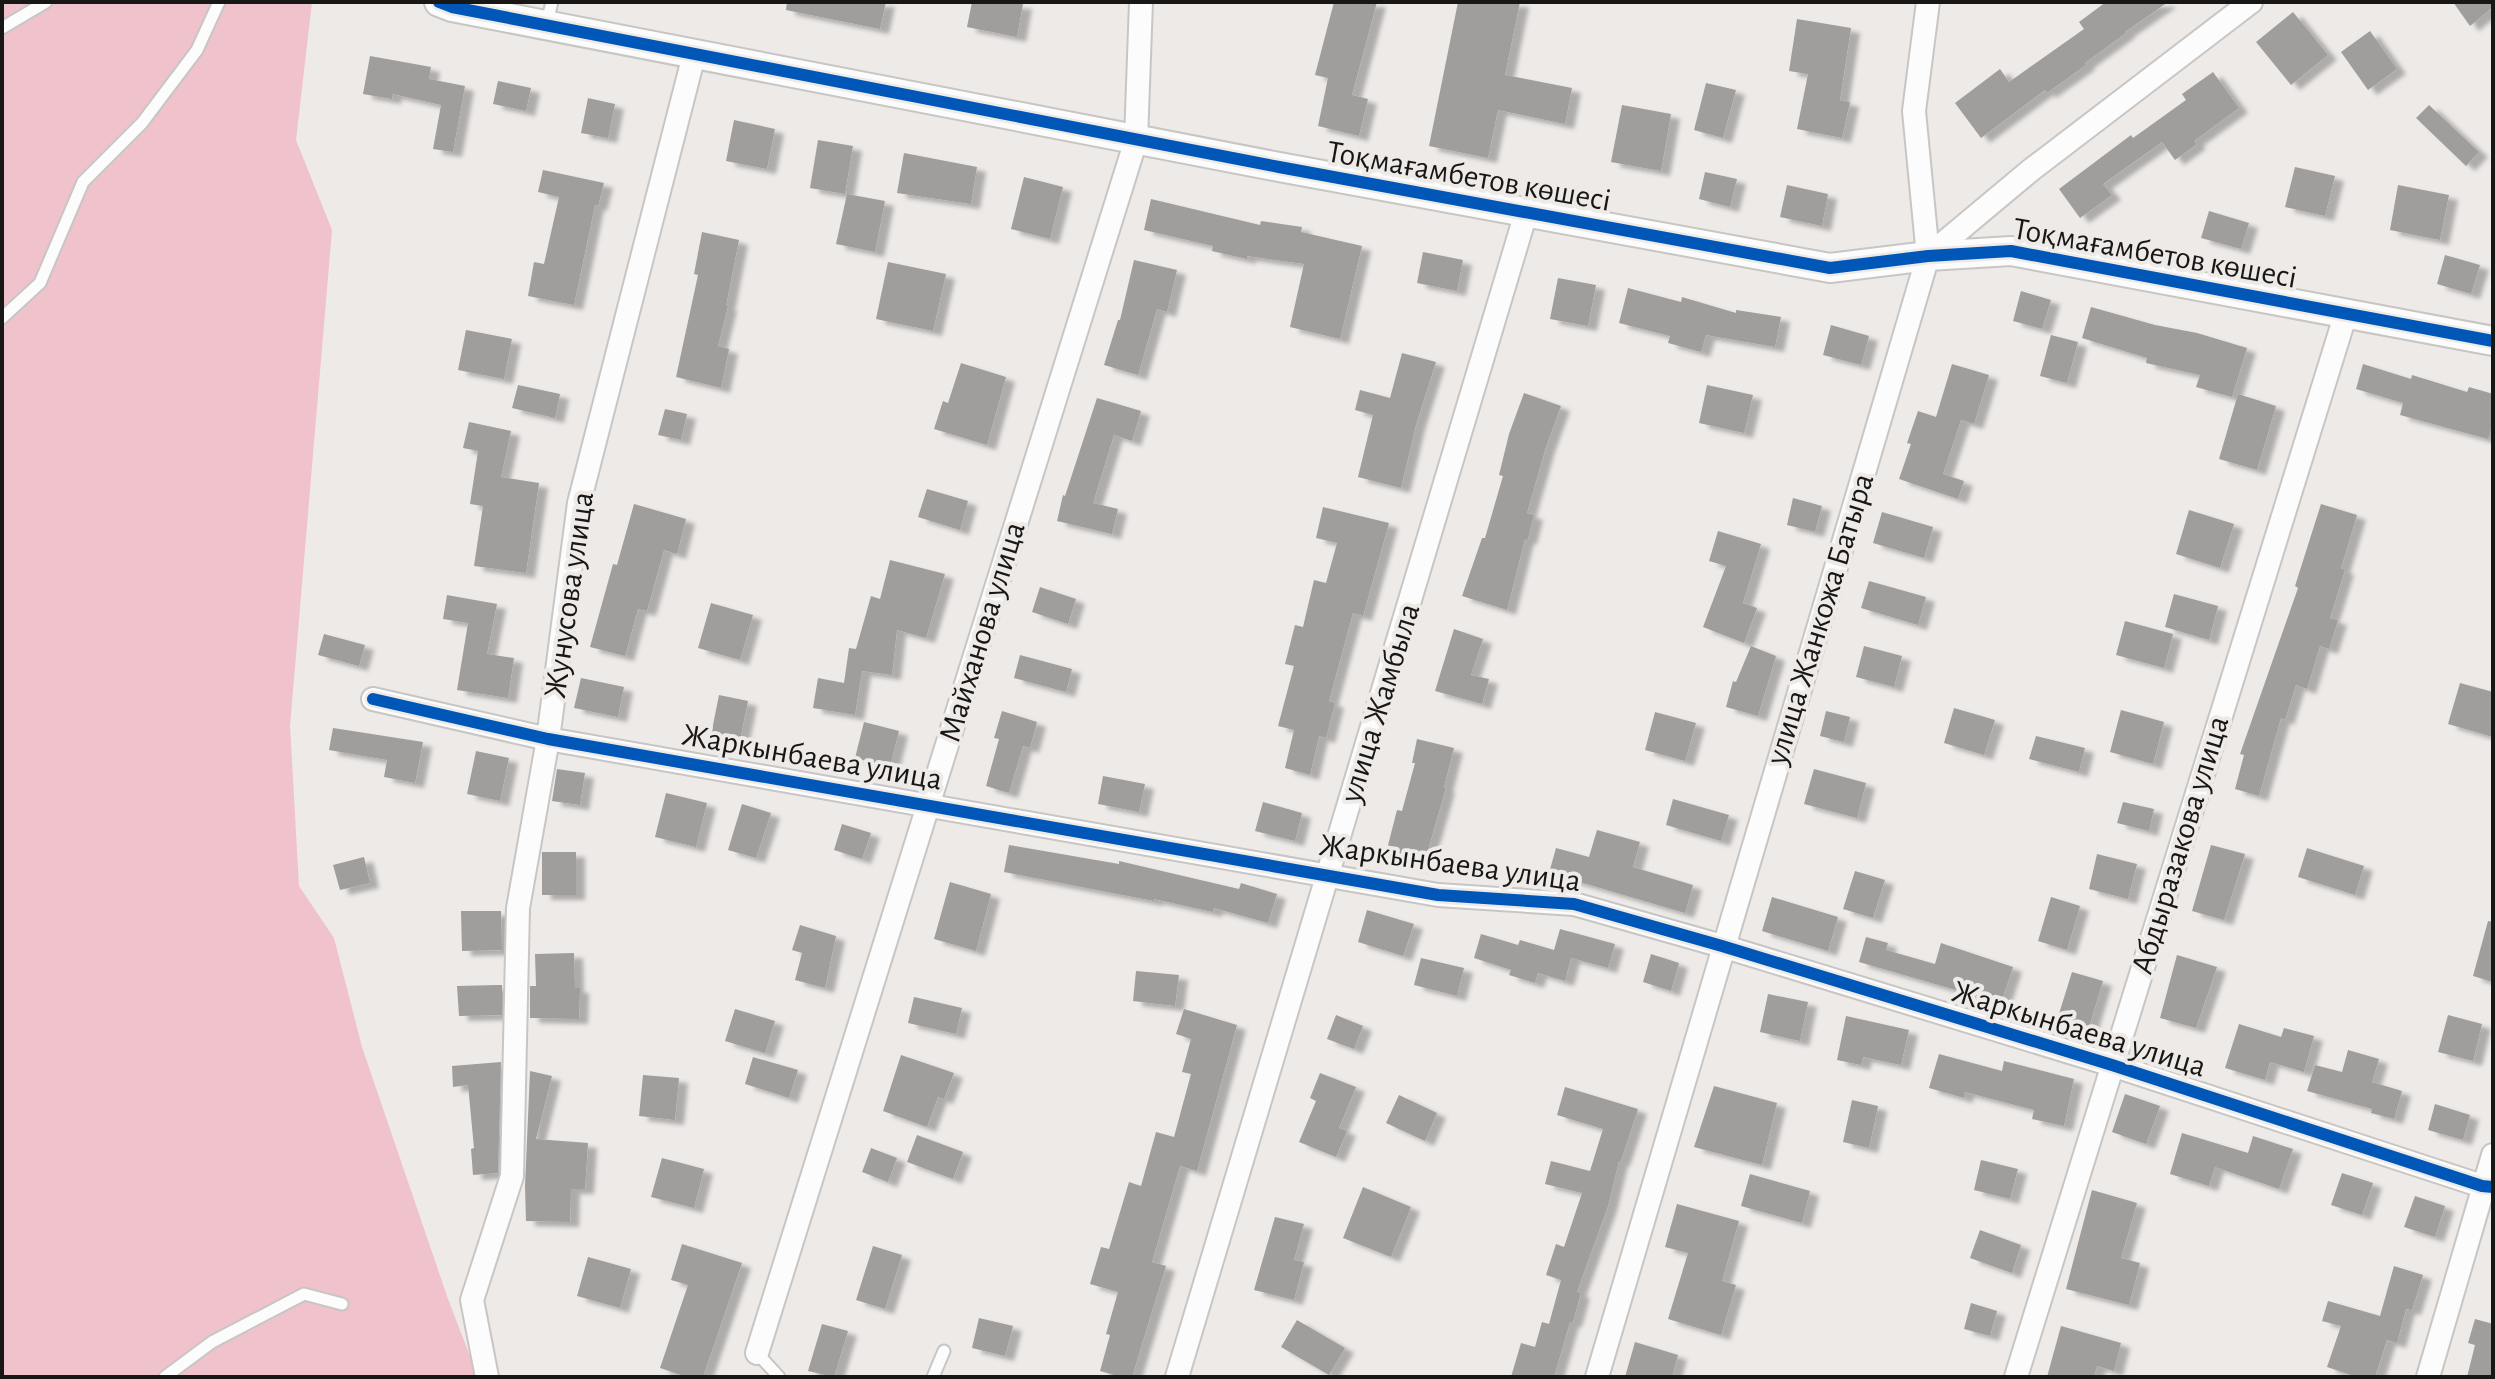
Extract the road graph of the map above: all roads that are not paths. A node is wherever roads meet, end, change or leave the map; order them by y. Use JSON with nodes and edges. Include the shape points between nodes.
{"nodes":[{"id":1,"x":46,"y":2,"type":"edge"},
{"id":2,"x":219,"y":2,"type":"edge"},
{"id":3,"x":439,"y":2,"type":"edge"},
{"id":4,"x":1141,"y":2,"type":"edge"},
{"id":5,"x":1928,"y":2,"type":"edge"},
{"id":6,"x":2251,"y":2,"type":"edge"},
{"id":7,"x":549,"y":14,"type":"edge"},
{"id":8,"x":2,"y":28,"type":"edge"},
{"id":9,"x":694,"y":55,"type":"junction"},
{"id":10,"x":1136,"y":140,"type":"junction"},
{"id":11,"x":1526,"y":213,"type":"junction"},
{"id":12,"x":1928,"y":256,"type":"junction"},
{"id":13,"x":2346,"y":313,"type":"junction"},
{"id":14,"x":2,"y":318,"type":"edge"},
{"id":15,"x":2493,"y":341,"type":"edge"},
{"id":16,"x":373,"y":699,"type":"dead end"},
{"id":17,"x":548,"y":739,"type":"junction"},
{"id":18,"x":929,"y":803,"type":"junction"},
{"id":19,"x":1329,"y":875,"type":"junction"},
{"id":20,"x":1722,"y":946,"type":"junction"},
{"id":21,"x":2112,"y":1065,"type":"junction"},
{"id":22,"x":2493,"y":1155,"type":"edge"},
{"id":23,"x":2488,"y":1187,"type":"edge"},
{"id":24,"x":342,"y":1304,"type":"dead end"},
{"id":25,"x":944,"y":1351,"type":"dead end"},
{"id":26,"x":757,"y":1353,"type":"joint"},
{"id":27,"x":165,"y":1377,"type":"edge"},
{"id":28,"x":487,"y":1377,"type":"edge"},
{"id":29,"x":779,"y":1377,"type":"edge"},
{"id":30,"x":933,"y":1377,"type":"edge"},
{"id":31,"x":1177,"y":1377,"type":"edge"},
{"id":32,"x":1597,"y":1377,"type":"edge"},
{"id":33,"x":2016,"y":1377,"type":"edge"},
{"id":34,"x":2428,"y":1377,"type":"edge"}],
"edges":[{"from":1,"to":8,"type":"lane"},
{"from":2,"to":14,"type":"lane","via":[[197,50],[142,123],[83,182],[40,283]]},
{"from":3,"to":7,"type":"street","name":"Тоқмағамбетов көшесі"},
{"from":4,"to":10,"type":"street","name":"Майханова улица"},
{"from":5,"to":12,"type":"street","via":[[1914,111]]},
{"from":6,"to":12,"type":"street"},
{"from":7,"to":9,"type":"street","name":"Тоқмағамбетов көшесі"},
{"from":9,"to":10,"type":"street","name":"Тоқмағамбетов көшесі"},
{"from":9,"to":17,"type":"street","name":"Жунусова улица","via":[[579,503]]},
{"from":10,"to":11,"type":"street","name":"Тоқмағамбетов көшесі"},
{"from":10,"to":18,"type":"street","name":"Майханова улица"},
{"from":11,"to":12,"type":"street","name":"Тоқмағамбетов көшесі","via":[[1830,268]]},
{"from":11,"to":19,"type":"street","name":"улица Жамбыла"},
{"from":12,"to":13,"type":"street","name":"Тоқмағамбетов көшесі","via":[[2011,251]]},
{"from":12,"to":20,"type":"street","name":"улица Жанкожа Батыра"},
{"from":13,"to":15,"type":"street","name":"Тоқмағамбетов көшесі"},
{"from":13,"to":21,"type":"street","name":"Абдыразакова улица"},
{"from":16,"to":17,"type":"street","name":"Жаркынбаева улица"},
{"from":17,"to":18,"type":"street","name":"Жаркынбаева улица"},
{"from":17,"to":28,"type":"street","name":"Жунусова улица","via":[[518,908],[512,1176],[472,1300]]},
{"from":18,"to":19,"type":"street","name":"Жаркынбаева улица"},
{"from":18,"to":26,"type":"street","name":"Майханова улица"},
{"from":19,"to":20,"type":"street","name":"Жаркынбаева улица","via":[[1438,895],[1574,904]]},
{"from":19,"to":31,"type":"street","name":"улица Жамбыла"},
{"from":20,"to":21,"type":"street","name":"Жаркынбаева улица"},
{"from":20,"to":32,"type":"street","name":"улица Жанкожа Батыра"},
{"from":21,"to":23,"type":"street","name":"Жаркынбаева улица"},
{"from":21,"to":33,"type":"street","name":"Абдыразакова улица"},
{"from":22,"to":23,"type":"street"},
{"from":23,"to":34,"type":"street"},
{"from":24,"to":27,"type":"lane","via":[[304,1294],[212,1342]]},
{"from":25,"to":30,"type":"lane"},
{"from":26,"to":29,"type":"lane"}]}
